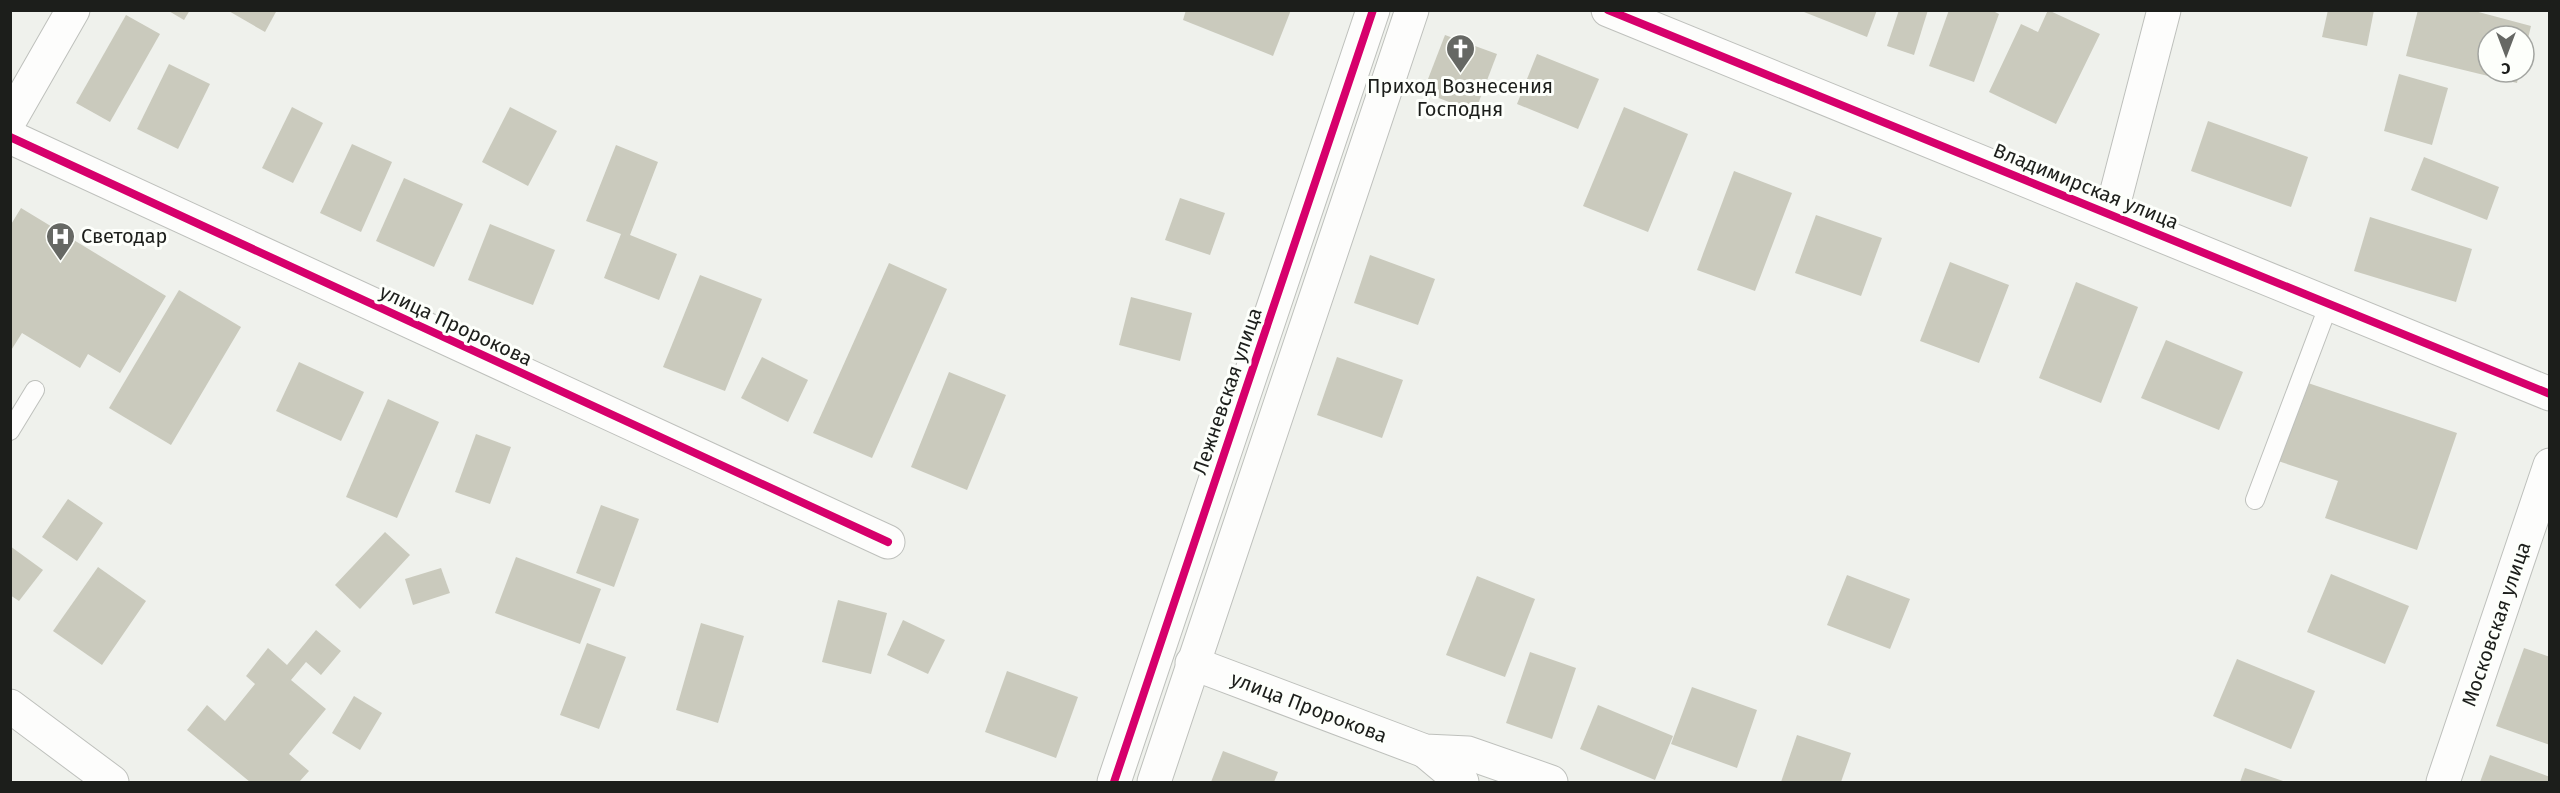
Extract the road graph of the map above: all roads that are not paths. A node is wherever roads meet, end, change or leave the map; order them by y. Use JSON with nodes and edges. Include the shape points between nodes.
{"nodes":[{"id":1,"x":73,"y":10,"type":"edge"},
{"id":2,"x":1373,"y":10,"type":"edge"},
{"id":3,"x":1412,"y":10,"type":"edge"},
{"id":4,"x":1608,"y":10,"type":"edge"},
{"id":5,"x":2164,"y":10,"type":"edge"},
{"id":6,"x":10,"y":120,"type":"edge"},
{"id":7,"x":10,"y":137,"type":"edge"},
{"id":8,"x":2111,"y":214,"type":"junction"},
{"id":9,"x":2329,"y":304,"type":"junction"},
{"id":10,"x":35,"y":390,"type":"dead end"},
{"id":11,"x":2550,"y":394,"type":"edge"},
{"id":12,"x":10,"y":431,"type":"edge"},
{"id":13,"x":2550,"y":465,"type":"edge"},
{"id":14,"x":2255,"y":500,"type":"dead end"},
{"id":15,"x":888,"y":542,"type":"dead end"},
{"id":16,"x":1192,"y":663,"type":"junction"},
{"id":17,"x":10,"y":706,"type":"edge"},
{"id":18,"x":1425,"y":751,"type":"junction"},
{"id":19,"x":112,"y":783,"type":"edge"},
{"id":20,"x":1114,"y":783,"type":"edge"},
{"id":21,"x":1154,"y":783,"type":"edge"},
{"id":22,"x":1462,"y":783,"type":"edge"},
{"id":23,"x":1551,"y":783,"type":"edge"},
{"id":24,"x":2443,"y":783,"type":"edge"}],
"edges":[{"from":1,"to":6,"type":"main road"},
{"from":2,"to":20,"type":"main road","name":"Лежневская улица"},
{"from":3,"to":16,"type":"main road"},
{"from":4,"to":8,"type":"main road","name":"Владимирская улица"},
{"from":5,"to":8,"type":"main road"},
{"from":7,"to":15,"type":"main road","name":"улица Пророкова"},
{"from":8,"to":9,"type":"main road","name":"Владимирская улица"},
{"from":9,"to":11,"type":"main road","name":"Владимирская улица"},
{"from":9,"to":14,"type":"lane"},
{"from":10,"to":12,"type":"lane"},
{"from":13,"to":24,"type":"main road","name":"Московская улица"},
{"from":16,"to":18,"type":"main road","name":"улица Пророкова"},
{"from":16,"to":21,"type":"main road"},
{"from":17,"to":19,"type":"main road"},
{"from":18,"to":22,"type":"main road","name":"улица Пророкова"},
{"from":18,"to":23,"type":"main road","name":"улица Пророкова","via":[[1468,753]]}]}
